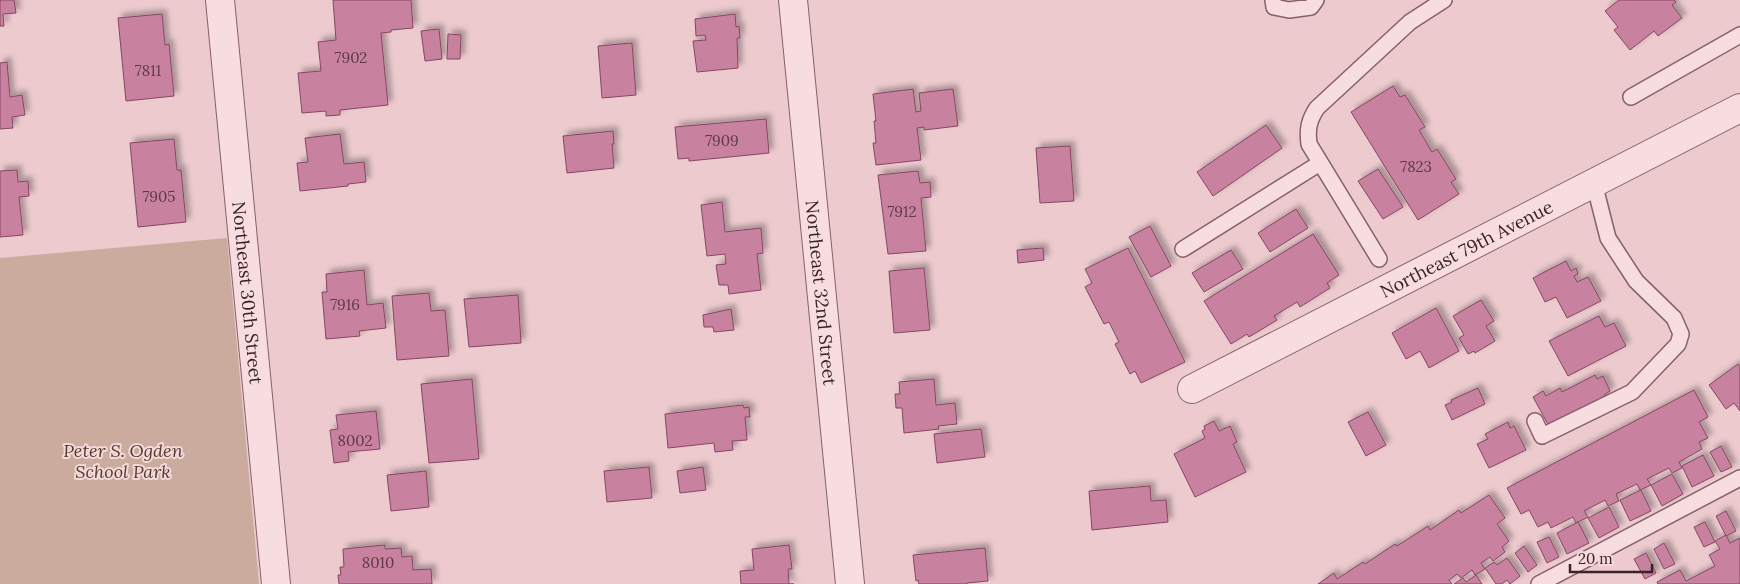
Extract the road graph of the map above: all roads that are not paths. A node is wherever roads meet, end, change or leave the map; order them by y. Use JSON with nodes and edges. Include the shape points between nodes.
{"nodes":[{"id":1,"x":220,"y":0,"type":"edge"},
{"id":2,"x":793,"y":0,"type":"edge"},
{"id":3,"x":1273,"y":0,"type":"edge"},
{"id":4,"x":1316,"y":0,"type":"edge"},
{"id":5,"x":1444,"y":0,"type":"edge"},
{"id":6,"x":1740,"y":35,"type":"edge"},
{"id":7,"x":1631,"y":97,"type":"dead end"},
{"id":8,"x":1740,"y":108,"type":"edge"},
{"id":9,"x":1320,"y":163,"type":"junction"},
{"id":10,"x":1594,"y":183,"type":"junction"},
{"id":11,"x":1183,"y":249,"type":"dead end"},
{"id":12,"x":1379,"y":259,"type":"dead end"},
{"id":13,"x":1192,"y":389,"type":"dead end"},
{"id":14,"x":1535,"y":421,"type":"dead end"},
{"id":15,"x":1740,"y":478,"type":"edge"},
{"id":16,"x":276,"y":584,"type":"edge"},
{"id":17,"x":850,"y":584,"type":"edge"},
{"id":18,"x":1539,"y":584,"type":"edge"}],
"edges":[{"from":1,"to":16,"type":"street","name":"Northeast 30th Street"},
{"from":2,"to":17,"type":"street","name":"Northeast 32nd Street"},
{"from":3,"to":4,"type":"lane","via":[[1274,7],[1289,10],[1311,7]]},
{"from":5,"to":9,"type":"lane","via":[[1410,22],[1317,108],[1307,131],[1309,144]]},
{"from":6,"to":7,"type":"lane"},
{"from":8,"to":10,"type":"street","name":"Northeast 79th Avenue"},
{"from":9,"to":11,"type":"lane"},
{"from":9,"to":12,"type":"lane"},
{"from":10,"to":13,"type":"street","name":"Northeast 79th Avenue"},
{"from":10,"to":14,"type":"lane","via":[[1608,238],[1636,281],[1674,318],[1680,339],[1632,392],[1542,436]]},
{"from":15,"to":18,"type":"lane"}]}
